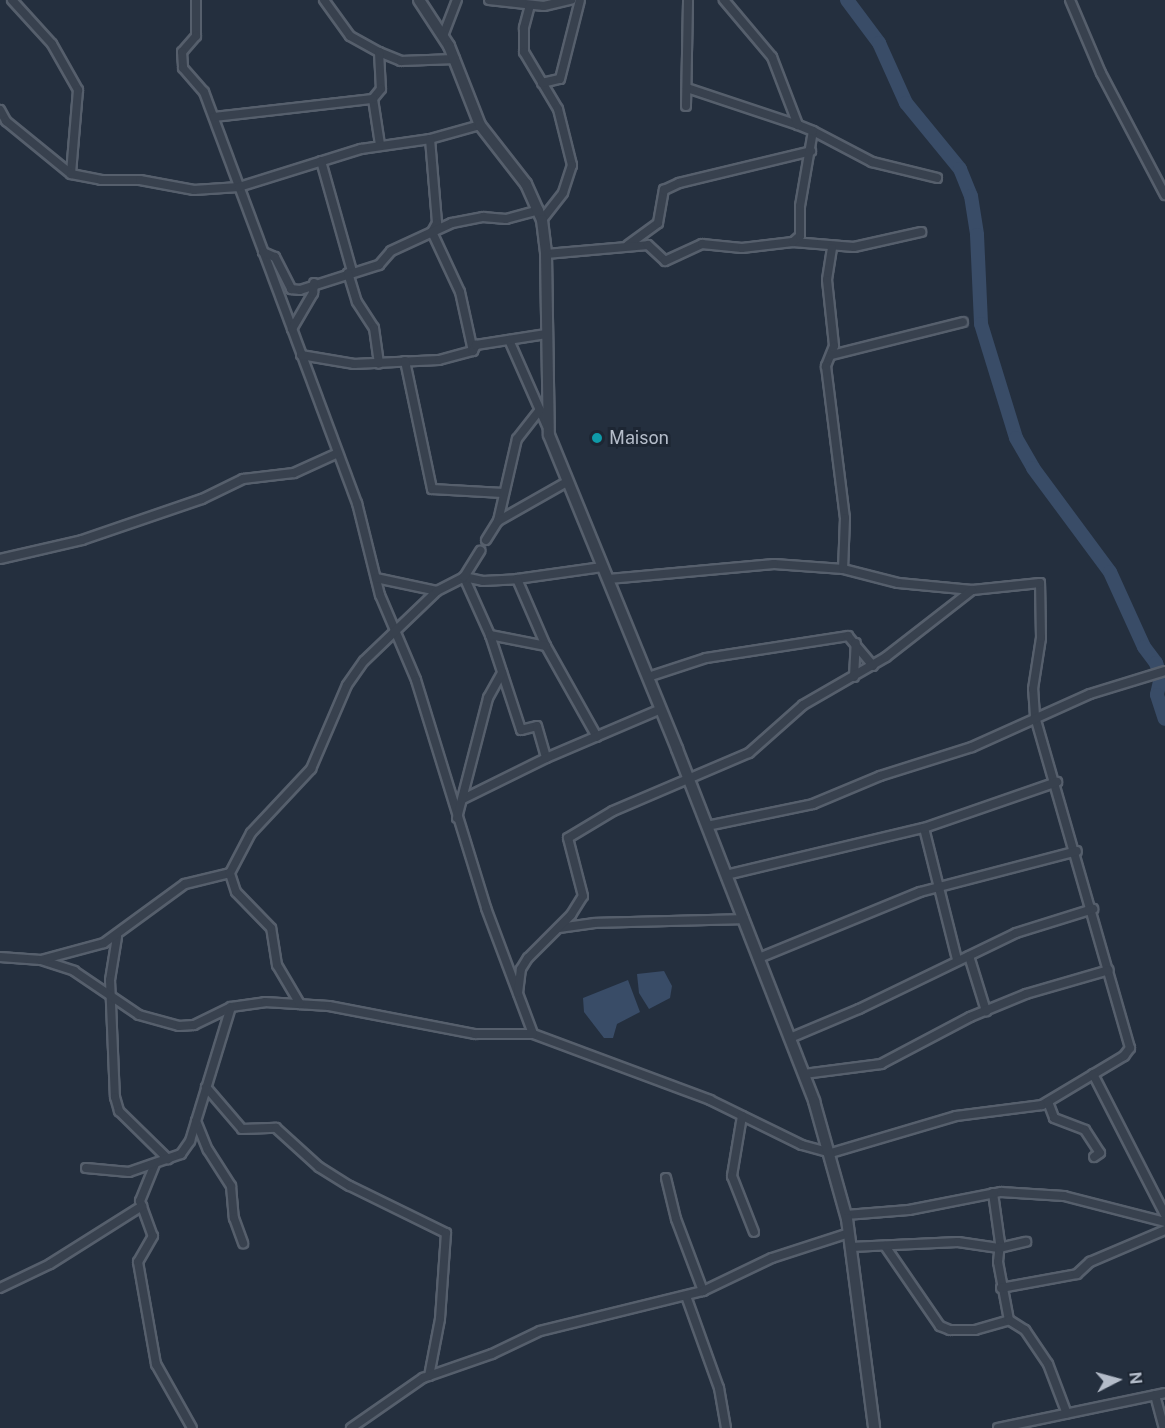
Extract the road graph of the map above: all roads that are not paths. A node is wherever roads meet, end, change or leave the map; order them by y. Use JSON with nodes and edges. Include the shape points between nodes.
{"nodes":[{"id":1,"x":12,"y":0,"type":"edge"},
{"id":2,"x":196,"y":0,"type":"edge"},
{"id":3,"x":324,"y":0,"type":"edge"},
{"id":4,"x":419,"y":0,"type":"edge"},
{"id":5,"x":458,"y":0,"type":"edge"},
{"id":6,"x":489,"y":0,"type":"edge"},
{"id":7,"x":571,"y":0,"type":"edge"},
{"id":8,"x":580,"y":0,"type":"edge"},
{"id":9,"x":688,"y":0,"type":"edge"},
{"id":10,"x":724,"y":0,"type":"edge"},
{"id":11,"x":1070,"y":0,"type":"edge"},
{"id":12,"x":530,"y":5,"type":"junction"},
{"id":13,"x":443,"y":36,"type":"junction"},
{"id":14,"x":379,"y":52,"type":"junction"},
{"id":15,"x":455,"y":59,"type":"junction"},
{"id":16,"x":542,"y":83,"type":"junction"},
{"id":17,"x":687,"y":87,"type":"junction"},
{"id":18,"x":373,"y":99,"type":"junction"},
{"id":19,"x":686,"y":106,"type":"dead end"},
{"id":20,"x":0,"y":110,"type":"edge"},
{"id":21,"x":214,"y":117,"type":"junction"},
{"id":22,"x":798,"y":124,"type":"junction"},
{"id":23,"x":480,"y":125,"type":"junction"},
{"id":24,"x":813,"y":131,"type":"junction"},
{"id":25,"x":430,"y":139,"type":"junction"},
{"id":26,"x":380,"y":145,"type":"junction"},
{"id":27,"x":811,"y":151,"type":"junction"},
{"id":28,"x":321,"y":161,"type":"junction"},
{"id":29,"x":71,"y":174,"type":"junction"},
{"id":30,"x":937,"y":178,"type":"dead end"},
{"id":31,"x":239,"y":187,"type":"junction"},
{"id":32,"x":1165,"y":195,"type":"edge"},
{"id":33,"x":540,"y":215,"type":"junction"},
{"id":34,"x":432,"y":232,"type":"junction"},
{"id":35,"x":921,"y":232,"type":"dead end"},
{"id":36,"x":793,"y":242,"type":"junction"},
{"id":37,"x":625,"y":247,"type":"junction"},
{"id":38,"x":832,"y":248,"type":"junction"},
{"id":39,"x":263,"y":252,"type":"junction"},
{"id":40,"x":546,"y":254,"type":"junction"},
{"id":41,"x":350,"y":272,"type":"junction"},
{"id":42,"x":314,"y":283,"type":"junction"},
{"id":43,"x":963,"y":322,"type":"dead end"},
{"id":44,"x":292,"y":329,"type":"junction"},
{"id":45,"x":546,"y":334,"type":"junction"},
{"id":46,"x":509,"y":340,"type":"junction"},
{"id":47,"x":473,"y":351,"type":"junction"},
{"id":48,"x":301,"y":355,"type":"junction"},
{"id":49,"x":832,"y":355,"type":"junction"},
{"id":50,"x":405,"y":361,"type":"junction"},
{"id":51,"x":379,"y":364,"type":"junction"},
{"id":52,"x":540,"y":410,"type":"junction"},
{"id":53,"x":547,"y":426,"type":"junction"},
{"id":54,"x":338,"y":453,"type":"junction"},
{"id":55,"x":567,"y":482,"type":"junction"},
{"id":56,"x":503,"y":493,"type":"junction"},
{"id":57,"x":498,"y":520,"type":"junction"},
{"id":58,"x":486,"y":540,"type":"dead end"},
{"id":59,"x":480,"y":551,"type":"dead end"},
{"id":60,"x":0,"y":559,"type":"edge"},
{"id":61,"x":602,"y":567,"type":"junction"},
{"id":62,"x":843,"y":569,"type":"junction"},
{"id":63,"x":464,"y":577,"type":"junction"},
{"id":64,"x":376,"y":578,"type":"junction"},
{"id":65,"x":518,"y":579,"type":"junction"},
{"id":66,"x":609,"y":579,"type":"junction"},
{"id":67,"x":972,"y":590,"type":"junction"},
{"id":68,"x":437,"y":591,"type":"junction"},
{"id":69,"x":395,"y":630,"type":"junction"},
{"id":70,"x":490,"y":635,"type":"junction"},
{"id":71,"x":856,"y":643,"type":"junction"},
{"id":72,"x":546,"y":646,"type":"junction"},
{"id":73,"x":873,"y":666,"type":"junction"},
{"id":74,"x":1165,"y":671,"type":"edge"},
{"id":75,"x":502,"y":673,"type":"junction"},
{"id":76,"x":648,"y":677,"type":"junction"},
{"id":77,"x":854,"y":677,"type":"junction"},
{"id":78,"x":661,"y":709,"type":"junction"},
{"id":79,"x":1035,"y":716,"type":"junction"},
{"id":80,"x":597,"y":737,"type":"junction"},
{"id":81,"x":546,"y":758,"type":"junction"},
{"id":82,"x":689,"y":778,"type":"junction"},
{"id":83,"x":1057,"y":782,"type":"junction"},
{"id":84,"x":463,"y":799,"type":"junction"},
{"id":85,"x":457,"y":819,"type":"junction"},
{"id":86,"x":707,"y":826,"type":"junction"},
{"id":87,"x":924,"y":828,"type":"junction"},
{"id":88,"x":1077,"y":851,"type":"junction"},
{"id":89,"x":230,"y":873,"type":"junction"},
{"id":90,"x":726,"y":875,"type":"junction"},
{"id":91,"x":938,"y":888,"type":"junction"},
{"id":92,"x":1093,"y":909,"type":"junction"},
{"id":93,"x":744,"y":919,"type":"junction"},
{"id":94,"x":554,"y":930,"type":"junction"},
{"id":95,"x":117,"y":938,"type":"junction"},
{"id":96,"x":969,"y":956,"type":"junction"},
{"id":97,"x":0,"y":957,"type":"edge"},
{"id":98,"x":759,"y":958,"type":"junction"},
{"id":99,"x":957,"y":959,"type":"junction"},
{"id":100,"x":41,"y":960,"type":"junction"},
{"id":101,"x":1109,"y":970,"type":"junction"},
{"id":102,"x":113,"y":998,"type":"junction"},
{"id":103,"x":518,"y":999,"type":"junction"},
{"id":104,"x":300,"y":1004,"type":"junction"},
{"id":105,"x":231,"y":1007,"type":"junction"},
{"id":106,"x":986,"y":1011,"type":"junction"},
{"id":107,"x":533,"y":1034,"type":"junction"},
{"id":108,"x":790,"y":1038,"type":"junction"},
{"id":109,"x":804,"y":1074,"type":"junction"},
{"id":110,"x":1093,"y":1074,"type":"junction"},
{"id":111,"x":206,"y":1088,"type":"junction"},
{"id":112,"x":1048,"y":1102,"type":"junction"},
{"id":113,"x":742,"y":1116,"type":"junction"},
{"id":114,"x":196,"y":1121,"type":"junction"},
{"id":115,"x":831,"y":1153,"type":"junction"},
{"id":116,"x":1094,"y":1157,"type":"dead end"},
{"id":117,"x":168,"y":1159,"type":"junction"},
{"id":118,"x":155,"y":1164,"type":"junction"},
{"id":119,"x":86,"y":1168,"type":"dead end"},
{"id":120,"x":666,"y":1178,"type":"dead end"},
{"id":121,"x":993,"y":1193,"type":"junction"},
{"id":122,"x":142,"y":1206,"type":"junction"},
{"id":123,"x":846,"y":1215,"type":"junction"},
{"id":124,"x":1165,"y":1215,"type":"edge"},
{"id":125,"x":1165,"y":1222,"type":"edge"},
{"id":126,"x":1165,"y":1230,"type":"edge"},
{"id":127,"x":754,"y":1232,"type":"dead end"},
{"id":128,"x":849,"y":1233,"type":"junction"},
{"id":129,"x":1026,"y":1242,"type":"dead end"},
{"id":130,"x":243,"y":1243,"type":"dead end"},
{"id":131,"x":885,"y":1246,"type":"junction"},
{"id":132,"x":851,"y":1247,"type":"junction"},
{"id":133,"x":999,"y":1248,"type":"junction"},
{"id":134,"x":3,"y":1288,"type":"edge"},
{"id":135,"x":1001,"y":1288,"type":"junction"},
{"id":136,"x":703,"y":1291,"type":"junction"},
{"id":137,"x":0,"y":1296,"type":"edge"},
{"id":138,"x":686,"y":1296,"type":"junction"},
{"id":139,"x":1009,"y":1320,"type":"junction"},
{"id":140,"x":429,"y":1376,"type":"junction"},
{"id":141,"x":1165,"y":1393,"type":"edge"},
{"id":142,"x":1155,"y":1395,"type":"junction"},
{"id":143,"x":1067,"y":1414,"type":"junction"},
{"id":144,"x":192,"y":1428,"type":"edge"},
{"id":145,"x":351,"y":1428,"type":"edge"},
{"id":146,"x":726,"y":1428,"type":"edge"},
{"id":147,"x":874,"y":1428,"type":"edge"},
{"id":148,"x":998,"y":1428,"type":"edge"},
{"id":149,"x":1164,"y":1428,"type":"edge"}],
"edges":[{"from":1,"to":29,"type":"street","via":[[52,44],[74,80],[79,100],[71,137]]},
{"from":2,"to":21,"type":"street","via":[[196,36],[182,52],[183,68],[204,92]]},
{"from":3,"to":14,"type":"street","via":[[350,36]]},
{"from":4,"to":13,"type":"street"},
{"from":5,"to":13,"type":"street"},
{"from":6,"to":12,"type":"street"},
{"from":7,"to":12,"type":"street"},
{"from":8,"to":16,"type":"street","via":[[560,79]]},
{"from":9,"to":17,"type":"street"},
{"from":10,"to":22,"type":"street","via":[[772,57]]},
{"from":11,"to":32,"type":"street","via":[[1101,73]]},
{"from":12,"to":16,"type":"street","via":[[524,28],[524,52]]},
{"from":13,"to":15,"type":"street"},
{"from":14,"to":15,"type":"street","via":[[401,61]]},
{"from":14,"to":18,"type":"street","via":[[381,89]]},
{"from":15,"to":23,"type":"street"},
{"from":16,"to":33,"type":"street","via":[[558,109],[572,165],[563,193]]},
{"from":17,"to":19,"type":"street"},
{"from":17,"to":22,"type":"street"},
{"from":18,"to":21,"type":"street","via":[[346,99]]},
{"from":18,"to":26,"type":"street"},
{"from":20,"to":29,"type":"street","via":[[6,121]]},
{"from":21,"to":31,"type":"street"},
{"from":22,"to":24,"type":"street"},
{"from":23,"to":25,"type":"street"},
{"from":23,"to":33,"type":"street","via":[[526,184]]},
{"from":24,"to":27,"type":"street"},
{"from":24,"to":30,"type":"street","via":[[872,162]]},
{"from":25,"to":26,"type":"street"},
{"from":25,"to":34,"type":"street","via":[[437,223]]},
{"from":26,"to":28,"type":"street"},
{"from":27,"to":36,"type":"street","via":[[800,206],[800,236]]},
{"from":27,"to":37,"type":"street","via":[[664,190],[658,223]]},
{"from":28,"to":31,"type":"street"},
{"from":28,"to":41,"type":"street"},
{"from":29,"to":31,"type":"street","via":[[194,190]]},
{"from":31,"to":39,"type":"street"},
{"from":33,"to":34,"type":"street","via":[[468,219]]},
{"from":33,"to":40,"type":"street"},
{"from":34,"to":41,"type":"street","via":[[391,252],[379,265]]},
{"from":34,"to":47,"type":"street","via":[[460,292]]},
{"from":35,"to":38,"type":"street"},
{"from":36,"to":37,"type":"street","via":[[742,248],[702,244],[665,261],[648,245]]},
{"from":36,"to":38,"type":"street"},
{"from":37,"to":40,"type":"street"},
{"from":38,"to":49,"type":"street","via":[[827,280]]},
{"from":39,"to":42,"type":"street","via":[[275,257],[291,289],[300,290]]},
{"from":39,"to":44,"type":"street"},
{"from":40,"to":45,"type":"street"},
{"from":41,"to":42,"type":"street"},
{"from":41,"to":51,"type":"street","via":[[357,302],[374,328]]},
{"from":42,"to":44,"type":"street","via":[[313,293]]},
{"from":43,"to":49,"type":"street"},
{"from":44,"to":48,"type":"street"},
{"from":45,"to":46,"type":"street"},
{"from":45,"to":53,"type":"street"},
{"from":46,"to":47,"type":"street","via":[[476,345]]},
{"from":46,"to":52,"type":"street"},
{"from":47,"to":50,"type":"street","via":[[439,360]]},
{"from":48,"to":51,"type":"street"},
{"from":48,"to":54,"type":"street"},
{"from":49,"to":62,"type":"street","via":[[826,366],[845,518]]},
{"from":50,"to":51,"type":"street"},
{"from":50,"to":56,"type":"street","via":[[432,489]]},
{"from":52,"to":53,"type":"street"},
{"from":52,"to":56,"type":"street","via":[[517,439]]},
{"from":53,"to":55,"type":"street"},
{"from":54,"to":60,"type":"street","via":[[294,473],[243,479],[202,499],[82,540]]},
{"from":54,"to":64,"type":"street","via":[[357,503]]},
{"from":55,"to":57,"type":"street"},
{"from":55,"to":61,"type":"street"},
{"from":56,"to":57,"type":"street"},
{"from":57,"to":58,"type":"street"},
{"from":59,"to":63,"type":"street"},
{"from":61,"to":65,"type":"street"},
{"from":61,"to":66,"type":"street"},
{"from":62,"to":66,"type":"street","via":[[765,564]]},
{"from":62,"to":67,"type":"street","via":[[898,584]]},
{"from":63,"to":65,"type":"street","via":[[483,581]]},
{"from":63,"to":68,"type":"street"},
{"from":63,"to":70,"type":"street"},
{"from":64,"to":68,"type":"street"},
{"from":64,"to":69,"type":"street"},
{"from":65,"to":72,"type":"street"},
{"from":66,"to":76,"type":"street"},
{"from":67,"to":73,"type":"street"},
{"from":67,"to":79,"type":"street","via":[[1040,583],[1041,638],[1033,689]]},
{"from":68,"to":69,"type":"street"},
{"from":69,"to":85,"type":"street","via":[[416,680]]},
{"from":69,"to":89,"type":"street","via":[[364,661],[347,686],[311,769],[251,833]]},
{"from":70,"to":72,"type":"street"},
{"from":70,"to":75,"type":"street"},
{"from":71,"to":73,"type":"street"},
{"from":71,"to":76,"type":"street","via":[[848,636],[706,658]]},
{"from":71,"to":77,"type":"street"},
{"from":72,"to":80,"type":"street"},
{"from":73,"to":77,"type":"street"},
{"from":74,"to":79,"type":"street"},
{"from":75,"to":81,"type":"street","via":[[521,730],[537,726]]},
{"from":75,"to":84,"type":"street","via":[[488,698],[469,758]]},
{"from":76,"to":78,"type":"street"},
{"from":77,"to":82,"type":"street","via":[[803,705],[749,753]]},
{"from":78,"to":80,"type":"street"},
{"from":78,"to":82,"type":"street"},
{"from":79,"to":83,"type":"street"},
{"from":79,"to":86,"type":"street","via":[[972,747],[880,776],[813,804]]},
{"from":80,"to":81,"type":"street"},
{"from":81,"to":84,"type":"street"},
{"from":82,"to":86,"type":"street"},
{"from":82,"to":94,"type":"street","via":[[614,811],[568,838],[584,896]]},
{"from":83,"to":87,"type":"street"},
{"from":83,"to":88,"type":"street"},
{"from":84,"to":85,"type":"street"},
{"from":85,"to":103,"type":"street"},
{"from":86,"to":90,"type":"street"},
{"from":87,"to":90,"type":"street"},
{"from":87,"to":91,"type":"street"},
{"from":88,"to":91,"type":"street"},
{"from":88,"to":92,"type":"street"},
{"from":89,"to":95,"type":"street","via":[[185,885]]},
{"from":89,"to":104,"type":"street","via":[[236,892],[271,928],[277,965]]},
{"from":90,"to":93,"type":"street"},
{"from":91,"to":98,"type":"street"},
{"from":91,"to":99,"type":"street"},
{"from":92,"to":96,"type":"street","via":[[1016,933]]},
{"from":92,"to":101,"type":"street"},
{"from":93,"to":94,"type":"street","via":[[595,922]]},
{"from":93,"to":98,"type":"street"},
{"from":94,"to":103,"type":"street","via":[[521,969]]},
{"from":95,"to":100,"type":"street"},
{"from":95,"to":102,"type":"street","via":[[110,970]]},
{"from":96,"to":99,"type":"street"},
{"from":96,"to":106,"type":"street"},
{"from":97,"to":100,"type":"street"},
{"from":98,"to":108,"type":"street"},
{"from":99,"to":108,"type":"street","via":[[859,1009]]},
{"from":100,"to":102,"type":"street","via":[[74,971]]},
{"from":101,"to":106,"type":"street","via":[[1026,994]]},
{"from":101,"to":110,"type":"street","via":[[1130,1048],[1124,1056]]},
{"from":102,"to":105,"type":"street","via":[[139,1015],[179,1026],[194,1025]]},
{"from":102,"to":117,"type":"street","via":[[111,1052],[119,1111]]},
{"from":103,"to":107,"type":"street"},
{"from":104,"to":105,"type":"street","via":[[265,1002]]},
{"from":104,"to":107,"type":"street","via":[[369,1012],[475,1034]]},
{"from":105,"to":111,"type":"street"},
{"from":106,"to":109,"type":"street","via":[[881,1064]]},
{"from":107,"to":113,"type":"street","via":[[710,1100]]},
{"from":108,"to":109,"type":"street"},
{"from":109,"to":115,"type":"street"},
{"from":110,"to":112,"type":"street"},
{"from":110,"to":124,"type":"street"},
{"from":111,"to":114,"type":"street"},
{"from":111,"to":140,"type":"street","via":[[242,1130],[276,1128],[334,1176],[381,1204],[446,1233],[440,1318]]},
{"from":112,"to":115,"type":"street","via":[[1030,1109],[956,1116]]},
{"from":112,"to":116,"type":"street","via":[[1054,1118],[1085,1130],[1100,1153]]},
{"from":113,"to":115,"type":"street","via":[[802,1145]]},
{"from":113,"to":127,"type":"street","via":[[732,1176]]},
{"from":114,"to":117,"type":"street","via":[[181,1154]]},
{"from":114,"to":130,"type":"street","via":[[231,1186],[234,1218]]},
{"from":115,"to":123,"type":"street"},
{"from":117,"to":118,"type":"street"},
{"from":118,"to":119,"type":"street","via":[[129,1172]]},
{"from":118,"to":122,"type":"street","via":[[142,1189]]},
{"from":120,"to":136,"type":"street","via":[[676,1219]]},
{"from":121,"to":123,"type":"street","via":[[909,1210]]},
{"from":121,"to":125,"type":"street","via":[[1064,1196]]},
{"from":121,"to":133,"type":"street"},
{"from":122,"to":134,"type":"street"},
{"from":122,"to":144,"type":"street","via":[[153,1236],[138,1262],[150,1344],[170,1392]]},
{"from":123,"to":128,"type":"street"},
{"from":126,"to":135,"type":"street","via":[[1090,1262],[1077,1274]]},
{"from":128,"to":132,"type":"street"},
{"from":128,"to":136,"type":"street","via":[[772,1258]]},
{"from":129,"to":133,"type":"street"},
{"from":131,"to":132,"type":"street"},
{"from":131,"to":133,"type":"street","via":[[958,1242]]},
{"from":131,"to":139,"type":"street","via":[[940,1326],[975,1330]]},
{"from":132,"to":147,"type":"street"},
{"from":133,"to":135,"type":"street"},
{"from":134,"to":137,"type":"street"},
{"from":135,"to":139,"type":"street"},
{"from":136,"to":138,"type":"street"},
{"from":138,"to":140,"type":"street","via":[[540,1331],[492,1354]]},
{"from":138,"to":146,"type":"street","via":[[719,1388]]},
{"from":139,"to":143,"type":"street","via":[[1025,1330],[1048,1364]]},
{"from":140,"to":145,"type":"street"},
{"from":141,"to":142,"type":"street"},
{"from":142,"to":143,"type":"street"},
{"from":142,"to":149,"type":"street"},
{"from":143,"to":148,"type":"street"}]}
